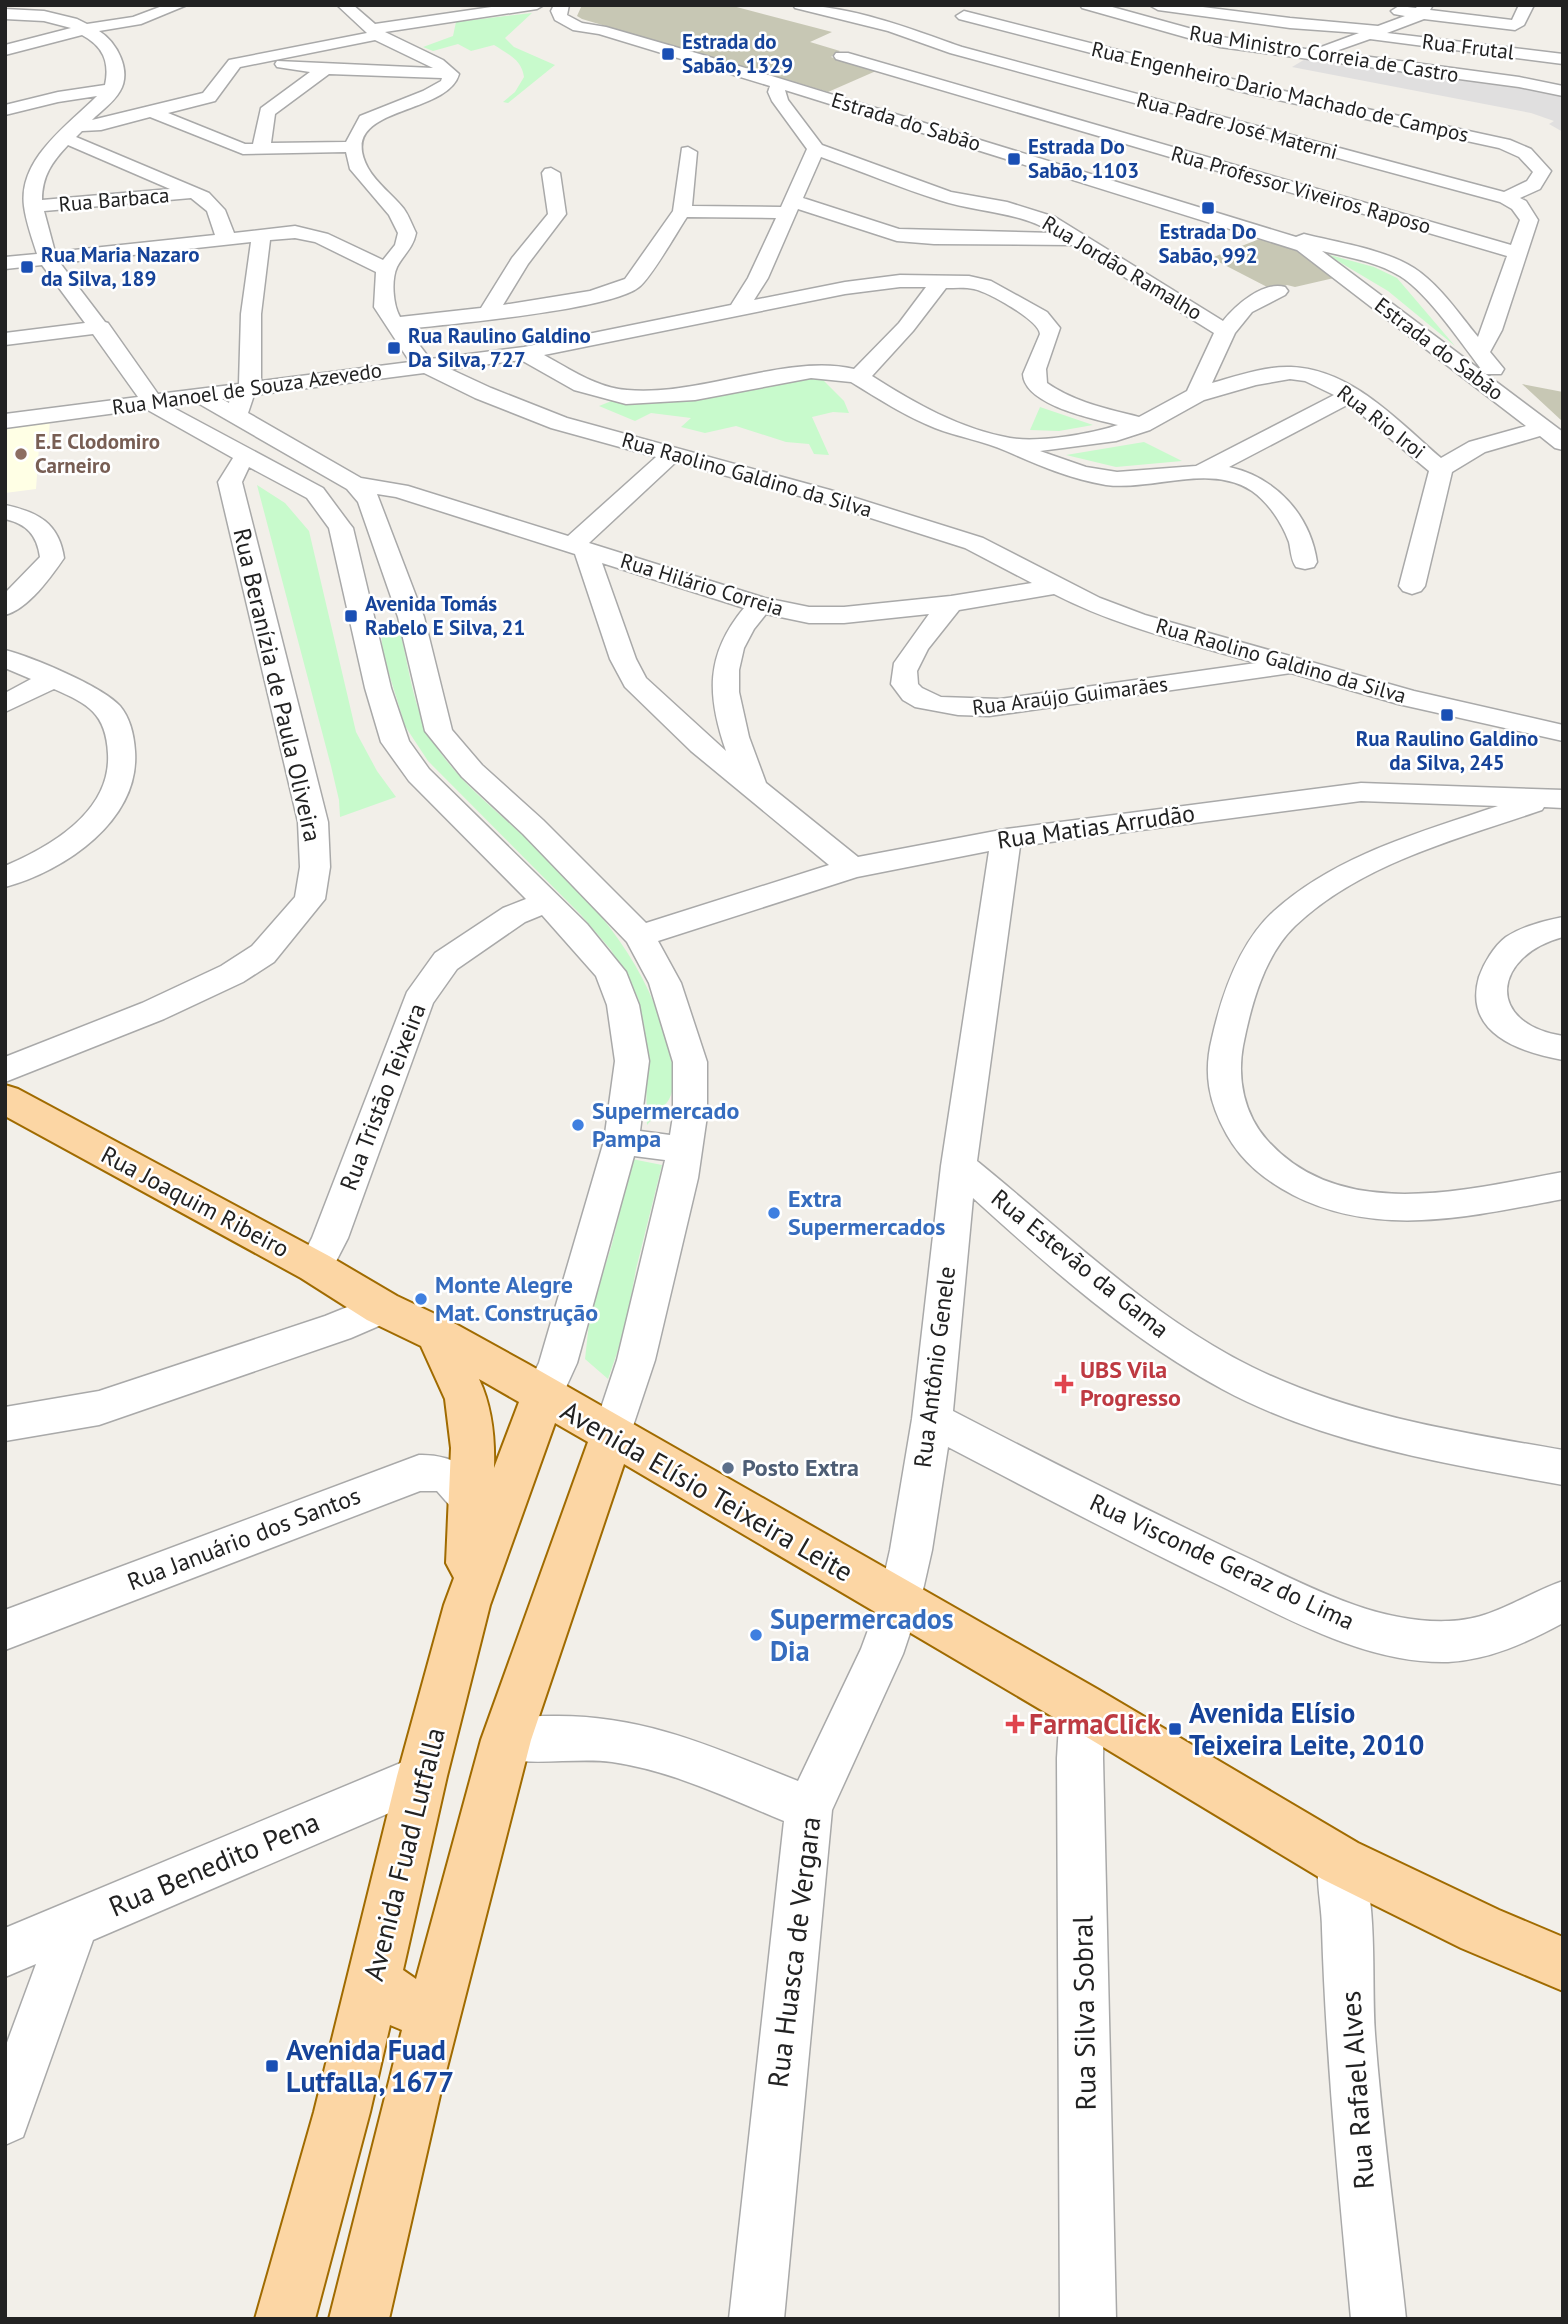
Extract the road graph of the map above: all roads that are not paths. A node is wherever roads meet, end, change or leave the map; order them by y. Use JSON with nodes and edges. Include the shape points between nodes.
{"nodes":[{"id":1,"x":180,"y":5,"type":"edge"},
{"id":2,"x":344,"y":5,"type":"edge"},
{"id":3,"x":537,"y":5,"type":"edge"},
{"id":4,"x":562,"y":5,"type":"edge"},
{"id":5,"x":573,"y":5,"type":"edge"},
{"id":6,"x":800,"y":5,"type":"edge"},
{"id":7,"x":946,"y":5,"type":"edge"},
{"id":8,"x":1087,"y":5,"type":"edge"},
{"id":9,"x":1151,"y":5,"type":"edge"},
{"id":10,"x":1527,"y":5,"type":"edge"},
{"id":11,"x":1382,"y":9,"type":"dead end"},
{"id":12,"x":1423,"y":9,"type":"edge"},
{"id":13,"x":5,"y":15,"type":"edge"},
{"id":14,"x":962,"y":16,"type":"edge"},
{"id":15,"x":86,"y":29,"type":"junction"},
{"id":16,"x":601,"y":30,"type":"junction"},
{"id":17,"x":376,"y":32,"type":"junction"},
{"id":18,"x":1379,"y":33,"type":"junction"},
{"id":19,"x":914,"y":36,"type":"junction"},
{"id":20,"x":5,"y":50,"type":"edge"},
{"id":21,"x":1310,"y":55,"type":"junction"},
{"id":22,"x":252,"y":59,"type":"junction"},
{"id":23,"x":1563,"y":59,"type":"edge"},
{"id":24,"x":325,"y":69,"type":"junction"},
{"id":25,"x":451,"y":74,"type":"junction"},
{"id":26,"x":779,"y":84,"type":"junction"},
{"id":27,"x":113,"y":89,"type":"junction"},
{"id":28,"x":1251,"y":89,"type":"junction"},
{"id":29,"x":1563,"y":92,"type":"edge"},
{"id":30,"x":5,"y":110,"type":"edge"},
{"id":31,"x":151,"y":112,"type":"junction"},
{"id":32,"x":1214,"y":120,"type":"junction"},
{"id":33,"x":70,"y":132,"type":"junction"},
{"id":34,"x":1187,"y":144,"type":"junction"},
{"id":35,"x":354,"y":147,"type":"junction"},
{"id":36,"x":816,"y":149,"type":"junction"},
{"id":37,"x":261,"y":150,"type":"junction"},
{"id":38,"x":688,"y":152,"type":"dead end"},
{"id":39,"x":551,"y":173,"type":"dead end"},
{"id":40,"x":33,"y":184,"type":"junction"},
{"id":41,"x":15,"y":187,"type":"dead end"},
{"id":42,"x":195,"y":193,"type":"junction"},
{"id":43,"x":1135,"y":194,"type":"junction"},
{"id":44,"x":1506,"y":198,"type":"junction"},
{"id":45,"x":33,"y":206,"type":"junction"},
{"id":46,"x":791,"y":207,"type":"junction"},
{"id":47,"x":682,"y":211,"type":"junction"},
{"id":48,"x":1250,"y":228,"type":"junction"},
{"id":49,"x":261,"y":234,"type":"junction"},
{"id":50,"x":225,"y":238,"type":"junction"},
{"id":51,"x":1075,"y":239,"type":"junction"},
{"id":52,"x":1518,"y":253,"type":"junction"},
{"id":53,"x":48,"y":260,"type":"junction"},
{"id":54,"x":5,"y":263,"type":"edge"},
{"id":55,"x":386,"y":269,"type":"junction"},
{"id":56,"x":942,"y":280,"type":"junction"},
{"id":57,"x":1278,"y":291,"type":"dead end"},
{"id":58,"x":490,"y":310,"type":"junction"},
{"id":59,"x":737,"y":311,"type":"junction"},
{"id":60,"x":393,"y":324,"type":"junction"},
{"id":61,"x":101,"y":327,"type":"junction"},
{"id":62,"x":1225,"y":331,"type":"junction"},
{"id":63,"x":5,"y":339,"type":"edge"},
{"id":64,"x":1442,"y":352,"type":"junction"},
{"id":65,"x":524,"y":353,"type":"junction"},
{"id":66,"x":1480,"y":353,"type":"junction"},
{"id":67,"x":424,"y":365,"type":"junction"},
{"id":68,"x":859,"y":377,"type":"junction"},
{"id":69,"x":1196,"y":395,"type":"junction"},
{"id":70,"x":1350,"y":395,"type":"junction"},
{"id":71,"x":151,"y":402,"type":"junction"},
{"id":72,"x":243,"y":403,"type":"junction"},
{"id":73,"x":5,"y":421,"type":"edge"},
{"id":74,"x":1142,"y":425,"type":"junction"},
{"id":75,"x":1550,"y":430,"type":"edge"},
{"id":76,"x":1010,"y":445,"type":"junction"},
{"id":77,"x":673,"y":453,"type":"junction"},
{"id":78,"x":247,"y":457,"type":"junction"},
{"id":79,"x":1441,"y":469,"type":"junction"},
{"id":80,"x":1205,"y":470,"type":"junction"},
{"id":81,"x":355,"y":484,"type":"junction"},
{"id":82,"x":5,"y":512,"type":"edge"},
{"id":83,"x":578,"y":547,"type":"junction"},
{"id":84,"x":1305,"y":562,"type":"dead end"},
{"id":85,"x":1058,"y":586,"type":"junction"},
{"id":86,"x":1412,"y":586,"type":"dead end"},
{"id":87,"x":951,"y":604,"type":"junction"},
{"id":88,"x":760,"y":605,"type":"junction"},
{"id":89,"x":5,"y":607,"type":"edge"},
{"id":90,"x":411,"y":617,"type":"junction"},
{"id":91,"x":364,"y":624,"type":"junction"},
{"id":92,"x":7,"y":661,"type":"edge"},
{"id":93,"x":1294,"y":666,"type":"junction"},
{"id":94,"x":52,"y":679,"type":"junction"},
{"id":95,"x":5,"y":704,"type":"edge"},
{"id":96,"x":1563,"y":733,"type":"edge"},
{"id":97,"x":752,"y":785,"type":"junction"},
{"id":98,"x":1556,"y":799,"type":"edge"},
{"id":99,"x":1006,"y":838,"type":"junction"},
{"id":100,"x":852,"y":868,"type":"junction"},
{"id":101,"x":5,"y":877,"type":"edge"},
{"id":102,"x":545,"y":902,"type":"junction"},
{"id":103,"x":1563,"y":927,"type":"edge"},
{"id":104,"x":640,"y":936,"type":"junction"},
{"id":105,"x":1563,"y":1048,"type":"edge"},
{"id":106,"x":5,"y":1070,"type":"edge"},
{"id":107,"x":5,"y":1099,"type":"edge"},
{"id":108,"x":621,"y":1141,"type":"junction"},
{"id":109,"x":684,"y":1150,"type":"junction"},
{"id":110,"x":959,"y":1166,"type":"junction"},
{"id":111,"x":1563,"y":1185,"type":"edge"},
{"id":112,"x":314,"y":1267,"type":"junction"},
{"id":113,"x":382,"y":1308,"type":"junction"},
{"id":114,"x":437,"y":1334,"type":"junction"},
{"id":115,"x":543,"y":1395,"type":"junction"},
{"id":116,"x":932,"y":1419,"type":"junction"},
{"id":117,"x":5,"y":1424,"type":"edge"},
{"id":118,"x":611,"y":1435,"type":"junction"},
{"id":119,"x":1563,"y":1468,"type":"edge"},
{"id":120,"x":473,"y":1503,"type":"junction"},
{"id":121,"x":1563,"y":1600,"type":"edge"},
{"id":122,"x":899,"y":1603,"type":"junction"},
{"id":123,"x":467,"y":1605,"type":"junction"},
{"id":124,"x":5,"y":1630,"type":"edge"},
{"id":125,"x":1082,"y":1707,"type":"junction"},
{"id":126,"x":506,"y":1740,"type":"junction"},
{"id":127,"x":422,"y":1776,"type":"junction"},
{"id":128,"x":808,"y":1808,"type":"junction"},
{"id":129,"x":1340,"y":1861,"type":"junction"},
{"id":130,"x":75,"y":1923,"type":"junction"},
{"id":131,"x":5,"y":1953,"type":"edge"},
{"id":132,"x":1563,"y":1964,"type":"edge"},
{"id":133,"x":374,"y":1977,"type":"junction"},
{"id":134,"x":435,"y":2008,"type":"junction"},
{"id":135,"x":5,"y":2119,"type":"edge"},
{"id":136,"x":285,"y":2319,"type":"edge"},
{"id":137,"x":359,"y":2319,"type":"edge"},
{"id":138,"x":756,"y":2319,"type":"edge"},
{"id":139,"x":1088,"y":2319,"type":"edge"},
{"id":140,"x":1379,"y":2319,"type":"edge"}],
"edges":[{"from":1,"to":15,"type":"street","via":[[136,21]]},
{"from":2,"to":17,"type":"street"},
{"from":3,"to":17,"type":"street"},
{"from":4,"to":16,"type":"street","name":"Estrada do Sabão","via":[[563,20]]},
{"from":5,"to":16,"type":"street","name":"Estrada do Sabão","via":[[573,16]]},
{"from":6,"to":19,"type":"street","name":"Rua Padre José Materni"},
{"from":7,"to":14,"type":"street","name":"Rua Engenheiro Dario Machado de Campos"},
{"from":8,"to":21,"type":"street","name":"Rua Ministro Correia de Castro","via":[[1220,42]]},
{"from":9,"to":18,"type":"street","name":"Rua Frutal"},
{"from":10,"to":12,"type":"street","via":[[1515,25]]},
{"from":11,"to":12,"type":"street"},
{"from":12,"to":18,"type":"street"},
{"from":13,"to":15,"type":"street","via":[[62,18]]},
{"from":14,"to":19,"type":"street"},
{"from":14,"to":28,"type":"street","name":"Rua Engenheiro Dario Machado de Campos"},
{"from":15,"to":20,"type":"street"},
{"from":15,"to":27,"type":"street","via":[[110,50],[116,72]]},
{"from":16,"to":26,"type":"street","name":"Estrada do Sabão"},
{"from":17,"to":22,"type":"street"},
{"from":17,"to":25,"type":"street"},
{"from":18,"to":21,"type":"street"},
{"from":18,"to":23,"type":"street","name":"Rua Frutal"},
{"from":19,"to":32,"type":"street","name":"Rua Padre José Materni"},
{"from":19,"to":34,"type":"street","name":"Rua Professor Viveiros Raposo","via":[[842,56]]},
{"from":21,"to":28,"type":"street"},
{"from":21,"to":29,"type":"street","name":"Rua Ministro Correia de Castro","via":[[1519,82]]},
{"from":22,"to":24,"type":"street"},
{"from":22,"to":31,"type":"street","via":[[231,65],[209,97]]},
{"from":24,"to":25,"type":"street"},
{"from":24,"to":37,"type":"street","via":[[267,112]]},
{"from":25,"to":35,"type":"street","via":[[448,84],[436,92],[366,120]]},
{"from":26,"to":36,"type":"street","via":[[780,101]]},
{"from":26,"to":43,"type":"street","name":"Estrada do Sabão"},
{"from":27,"to":30,"type":"street"},
{"from":27,"to":33,"type":"street"},
{"from":28,"to":32,"type":"street"},
{"from":28,"to":44,"type":"street","name":"Rua Engenheiro Dario Machado de Campos","via":[[1515,148],[1537,164],[1542,176],[1534,185]]},
{"from":31,"to":33,"type":"street"},
{"from":31,"to":37,"type":"street","via":[[237,148]]},
{"from":32,"to":34,"type":"street"},
{"from":32,"to":44,"type":"street","name":"Rua Padre José Materni"},
{"from":33,"to":40,"type":"street","via":[[44,160]]},
{"from":33,"to":42,"type":"street"},
{"from":34,"to":43,"type":"street"},
{"from":34,"to":52,"type":"street","name":"Rua Professor Viveiros Raposo"},
{"from":35,"to":37,"type":"street"},
{"from":35,"to":55,"type":"street","via":[[359,169],[397,213],[407,233],[404,246]]},
{"from":36,"to":46,"type":"street"},
{"from":36,"to":51,"type":"street","name":"Rua Jordão Ramalho","via":[[947,197],[1040,218]]},
{"from":38,"to":47,"type":"street"},
{"from":39,"to":58,"type":"street","via":[[557,214],[519,262]]},
{"from":40,"to":41,"type":"street"},
{"from":40,"to":45,"type":"street"},
{"from":42,"to":45,"type":"street","name":"Rua Barbaca"},
{"from":42,"to":50,"type":"street","via":[[212,203]]},
{"from":43,"to":48,"type":"street","name":"Estrada do Sabão"},
{"from":44,"to":52,"type":"street","via":[[1519,205],[1529,220]]},
{"from":45,"to":53,"type":"street"},
{"from":46,"to":47,"type":"street"},
{"from":46,"to":51,"type":"street","via":[[897,234]]},
{"from":46,"to":59,"type":"street"},
{"from":47,"to":58,"type":"street","via":[[624,289]]},
{"from":48,"to":64,"type":"street","name":"Estrada do Sabão","via":[[1304,246]]},
{"from":48,"to":66,"type":"street","name":"Estrada do Sabão","via":[[1390,263],[1430,292]]},
{"from":49,"to":50,"type":"street"},
{"from":49,"to":55,"type":"street","via":[[315,236]]},
{"from":49,"to":72,"type":"street"},
{"from":50,"to":53,"type":"street"},
{"from":51,"to":62,"type":"street","name":"Rua Jordão Ramalho"},
{"from":52,"to":66,"type":"street"},
{"from":53,"to":54,"type":"street"},
{"from":53,"to":61,"type":"street"},
{"from":55,"to":60,"type":"street","name":"Rua Raolino Galdino da Silva","via":[[384,307]]},
{"from":56,"to":59,"type":"street","name":"Rua Manoel de Souza Azevedo","via":[[875,283]]},
{"from":56,"to":68,"type":"street"},
{"from":56,"to":74,"type":"street","name":"Rua Manoel de Souza Azevedo","via":[[996,290],[1047,324],[1050,334],[1034,372],[1042,392]]},
{"from":57,"to":62,"type":"street","via":[[1245,308]]},
{"from":58,"to":60,"type":"street"},
{"from":59,"to":65,"type":"street","name":"Rua Manoel de Souza Azevedo"},
{"from":60,"to":67,"type":"street","name":"Rua Raolino Galdino da Silva"},
{"from":61,"to":63,"type":"street"},
{"from":61,"to":71,"type":"street"},
{"from":62,"to":69,"type":"street"},
{"from":64,"to":66,"type":"street","via":[[1463,360],[1477,359]]},
{"from":64,"to":75,"type":"street","name":"Estrada do Sabão"},
{"from":65,"to":67,"type":"street","name":"Rua Manoel de Souza Azevedo"},
{"from":65,"to":68,"type":"street","via":[[582,385],[626,397],[695,393],[822,371]]},
{"from":66,"to":75,"type":"street","name":"Estrada do Sabão"},
{"from":67,"to":72,"type":"street","name":"Rua Manoel de Souza Azevedo"},
{"from":67,"to":77,"type":"street","name":"Rua Raolino Galdino da Silva","via":[[559,423]]},
{"from":68,"to":76,"type":"street","via":[[909,409]]},
{"from":69,"to":70,"type":"street","name":"Rua Rio Iroi","via":[[1290,373],[1323,379]]},
{"from":69,"to":74,"type":"street","name":"Rua Rio Iroi"},
{"from":70,"to":79,"type":"street","name":"Rua Rio Iroi"},
{"from":70,"to":80,"type":"street"},
{"from":71,"to":72,"type":"street","name":"Rua Manoel de Souza Azevedo","via":[[199,395]]},
{"from":71,"to":73,"type":"street","name":"Rua Manoel de Souza Azevedo"},
{"from":71,"to":78,"type":"street"},
{"from":72,"to":81,"type":"street"},
{"from":74,"to":76,"type":"street","name":"Rua Rio Iroi","via":[[1077,441]]},
{"from":75,"to":79,"type":"street","via":[[1488,442]]},
{"from":76,"to":80,"type":"street","via":[[1049,463],[1121,480]]},
{"from":77,"to":83,"type":"street"},
{"from":77,"to":85,"type":"street","name":"Rua Raolino Galdino da Silva","via":[[921,525],[974,544]]},
{"from":78,"to":91,"type":"street","via":[[315,493],[341,528]]},
{"from":78,"to":106,"type":"street","name":"Rua Beranízia de Paula Oliveira","via":[[230,482],[313,822],[316,867],[310,899],[263,954],[239,970],[153,1011]]},
{"from":79,"to":86,"type":"street"},
{"from":80,"to":84,"type":"street","via":[[1239,475],[1274,498],[1300,538]]},
{"from":81,"to":83,"type":"street","name":"Rua Hilário Correia","via":[[400,491]]},
{"from":81,"to":90,"type":"street","via":[[369,500]]},
{"from":82,"to":89,"type":"street","via":[[36,523],[50,538],[52,558]]},
{"from":83,"to":88,"type":"street","name":"Rua Hilário Correia"},
{"from":83,"to":97,"type":"street","via":[[634,681],[701,746]]},
{"from":85,"to":87,"type":"street","name":"Rua Hilário Correia"},
{"from":85,"to":93,"type":"street","name":"Rua Raolino Galdino da Silva","via":[[1136,620]]},
{"from":87,"to":88,"type":"street","name":"Rua Hilário Correia","via":[[821,615]]},
{"from":87,"to":93,"type":"street","name":"Rua Araújo Guimarães","via":[[904,671],[907,688],[940,705],[1000,707]]},
{"from":88,"to":97,"type":"street","via":[[736,633],[725,666],[726,705]]},
{"from":90,"to":91,"type":"street"},
{"from":90,"to":104,"type":"street","via":[[439,731],[472,771]]},
{"from":91,"to":102,"type":"street","via":[[395,743],[419,775]]},
{"from":92,"to":94,"type":"street"},
{"from":93,"to":96,"type":"street","name":"Rua Raolino Galdino da Silva"},
{"from":94,"to":95,"type":"street"},
{"from":94,"to":101,"type":"street","via":[[111,713],[123,751],[123,771],[111,801],[78,837]]},
{"from":97,"to":100,"type":"street"},
{"from":98,"to":99,"type":"street","name":"Rua Matias Arrudão","via":[[1361,792]]},
{"from":98,"to":111,"type":"street","via":[[1439,837],[1347,875],[1293,912],[1267,940],[1246,981],[1234,1010],[1222,1066],[1223,1087],[1252,1148],[1307,1188],[1341,1201],[1415,1209]]},
{"from":99,"to":100,"type":"street","name":"Rua Matias Arrudão"},
{"from":99,"to":110,"type":"street","name":"Rua Antônio Genele"},
{"from":100,"to":104,"type":"street","name":"Rua Matias Arrudão"},
{"from":102,"to":108,"type":"street","via":[[610,972],[623,1005],[632,1061]]},
{"from":102,"to":112,"type":"street","name":"Rua Tristão Teixeira","via":[[514,915],[446,961],[418,1000],[330,1238]]},
{"from":103,"to":105,"type":"street","via":[[1516,945],[1499,967],[1492,993],[1497,1017],[1508,1028],[1532,1041]]},
{"from":104,"to":109,"type":"street","via":[[665,983],[690,1062],[690,1115]]},
{"from":107,"to":112,"type":"main road","name":"Rua Joaquim Ribeiro"},
{"from":108,"to":109,"type":"street"},
{"from":108,"to":115,"type":"street","via":[[558,1363]]},
{"from":109,"to":118,"type":"street","via":[[636,1360]]},
{"from":110,"to":116,"type":"street","name":"Rua Antônio Genele"},
{"from":110,"to":119,"type":"street","name":"Rua Estevão da Gama","via":[[1125,1304],[1196,1355],[1244,1381],[1348,1423]]},
{"from":112,"to":113,"type":"main road","name":"Rua Joaquim Ribeiro"},
{"from":113,"to":114,"type":"main road","name":"Avenida Elísio Teixeira Leite"},
{"from":113,"to":117,"type":"street","via":[[99,1408]]},
{"from":114,"to":115,"type":"main road","name":"Avenida Elísio Teixeira Leite"},
{"from":114,"to":120,"type":"main road","via":[[467,1399]]},
{"from":115,"to":118,"type":"main road","name":"Avenida Elísio Teixeira Leite"},
{"from":115,"to":123,"type":"main road","name":"Avenida Fuad Lutfalla"},
{"from":116,"to":121,"type":"street","name":"Rua Visconde Geraz do Lima","via":[[1141,1527],[1375,1633],[1430,1641],[1478,1639],[1514,1628]]},
{"from":116,"to":122,"type":"street","name":"Rua Antônio Genele"},
{"from":118,"to":122,"type":"main road","name":"Avenida Elísio Teixeira Leite"},
{"from":118,"to":126,"type":"main road"},
{"from":120,"to":123,"type":"main road"},
{"from":120,"to":124,"type":"street","name":"Rua Januário dos Santos","via":[[451,1476],[437,1471],[419,1473]]},
{"from":122,"to":125,"type":"main road","name":"Avenida Elísio Teixeira Leite"},
{"from":122,"to":128,"type":"street","name":"Rua Huasca de Vergara","via":[[881,1654]]},
{"from":123,"to":127,"type":"main road","name":"Avenida Fuad Lutfalla"},
{"from":125,"to":129,"type":"main road","name":"Avenida Elísio Teixeira Leite"},
{"from":125,"to":139,"type":"street","name":"Rua Silva Sobral"},
{"from":126,"to":128,"type":"street","via":[[611,1741],[675,1755]]},
{"from":126,"to":134,"type":"main road"},
{"from":127,"to":130,"type":"street","name":"Rua Benedito Pena"},
{"from":127,"to":133,"type":"main road","name":"Avenida Fuad Lutfalla"},
{"from":128,"to":138,"type":"street","name":"Rua Huasca de Vergara"},
{"from":129,"to":132,"type":"main road","name":"Avenida Elísio Teixeira Leite"},
{"from":129,"to":140,"type":"street","name":"Rua Rafael Alves","via":[[1350,2034]]},
{"from":130,"to":131,"type":"street","name":"Rua Benedito Pena"},
{"from":130,"to":135,"type":"street"},
{"from":133,"to":134,"type":"main road","via":[[400,2005]]},
{"from":133,"to":136,"type":"main road","name":"Avenida Fuad Lutfalla"},
{"from":134,"to":137,"type":"main road"}]}
